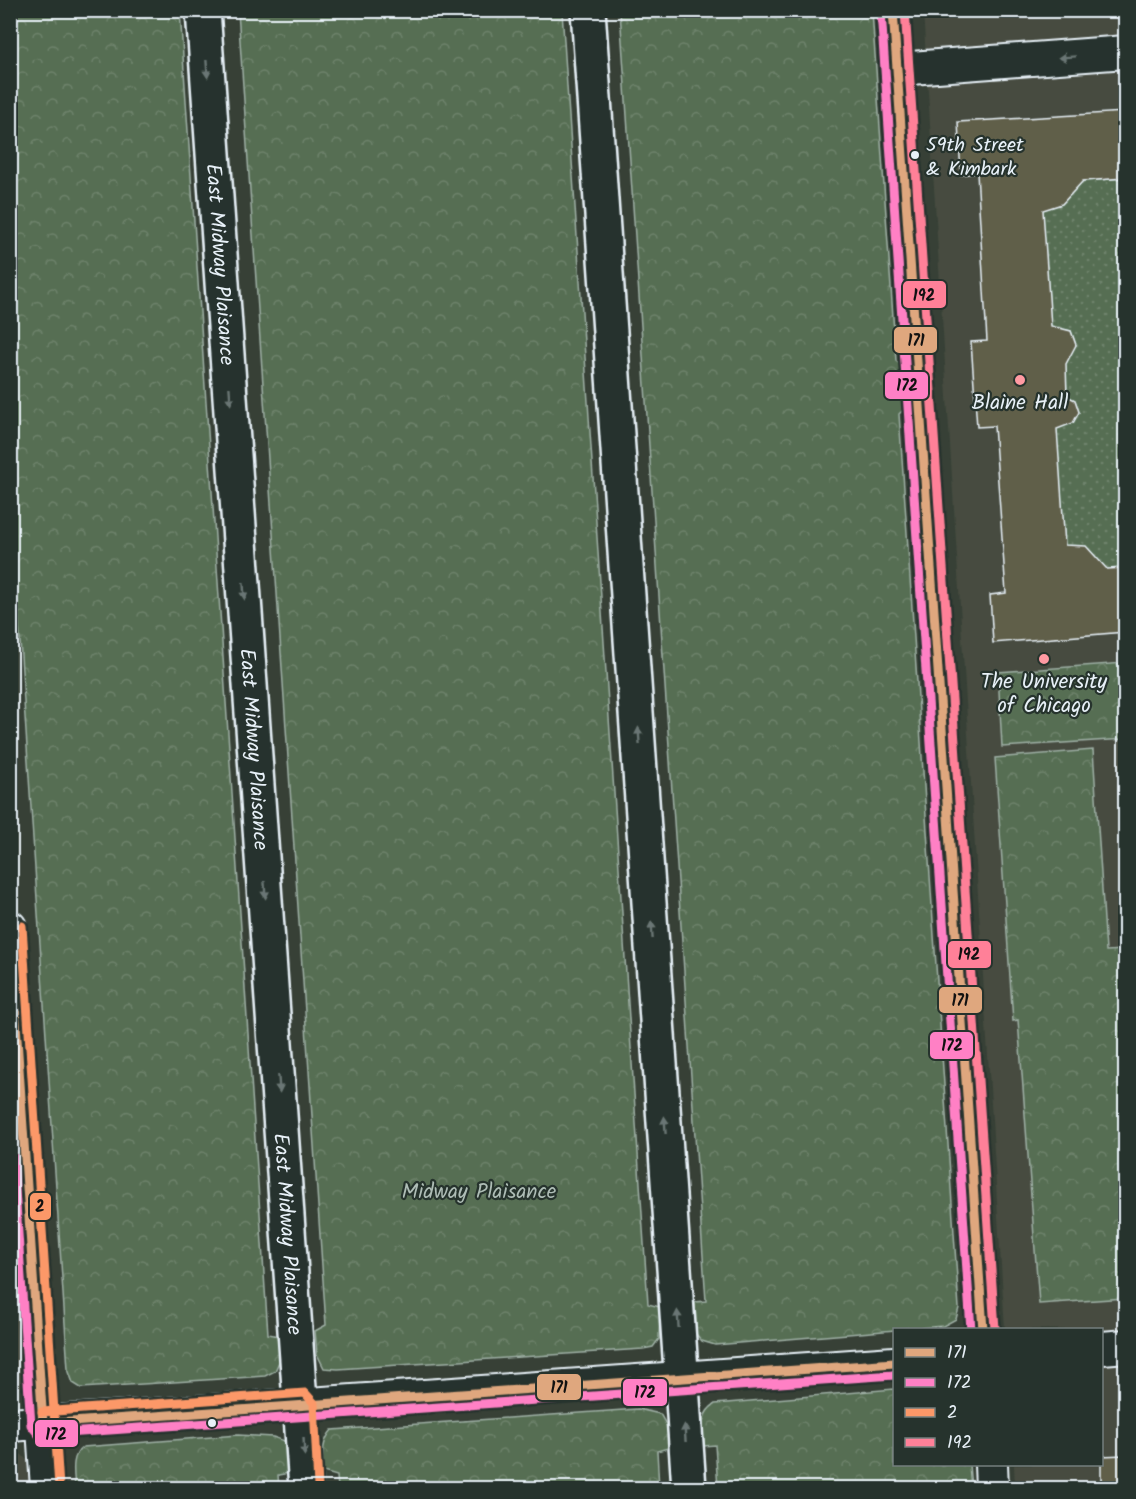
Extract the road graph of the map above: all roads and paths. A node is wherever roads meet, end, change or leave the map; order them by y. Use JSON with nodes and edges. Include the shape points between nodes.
{"nodes":[{"id":1,"x":203,"y":10,"type":"edge"},
{"id":2,"x":588,"y":10,"type":"edge"},
{"id":3,"x":893,"y":10,"type":"edge"},
{"id":4,"x":1125,"y":52,"type":"edge"},
{"id":5,"x":897,"y":69,"type":"junction"},
{"id":6,"x":10,"y":927,"type":"edge"},
{"id":7,"x":983,"y":1328,"type":"edge"},
{"id":8,"x":1125,"y":1346,"type":"edge"},
{"id":9,"x":1103,"y":1348,"type":"edge"},
{"id":10,"x":893,"y":1363,"type":"edge"},
{"id":11,"x":681,"y":1378,"type":"junction"},
{"id":12,"x":302,"y":1405,"type":"junction"},
{"id":13,"x":43,"y":1424,"type":"junction"},
{"id":14,"x":10,"y":1425,"type":"edge"},
{"id":15,"x":991,"y":1466,"type":"edge"},
{"id":16,"x":47,"y":1488,"type":"edge"},
{"id":17,"x":306,"y":1488,"type":"edge"},
{"id":18,"x":689,"y":1488,"type":"edge"},
{"id":19,"x":992,"y":1488,"type":"edge"}],
"edges":[{"from":1,"to":12,"type":"street","name":"East Midway Plaisance","one_way":true},
{"from":11,"to":2,"type":"street","one_way":true},
{"from":3,"to":5,"type":"street"},
{"from":4,"to":5,"type":"street","one_way":true},
{"from":5,"to":7,"type":"street"},
{"from":6,"to":13,"type":"street"},
{"from":8,"to":9,"type":"street"},
{"from":10,"to":11,"type":"street"},
{"from":11,"to":12,"type":"street"},
{"from":18,"to":11,"type":"street","one_way":true},
{"from":12,"to":13,"type":"street"},
{"from":12,"to":17,"type":"street","name":"East Midway Plaisance","one_way":true},
{"from":13,"to":14,"type":"street"},
{"from":13,"to":16,"type":"street"},
{"from":15,"to":19,"type":"street"}]}
